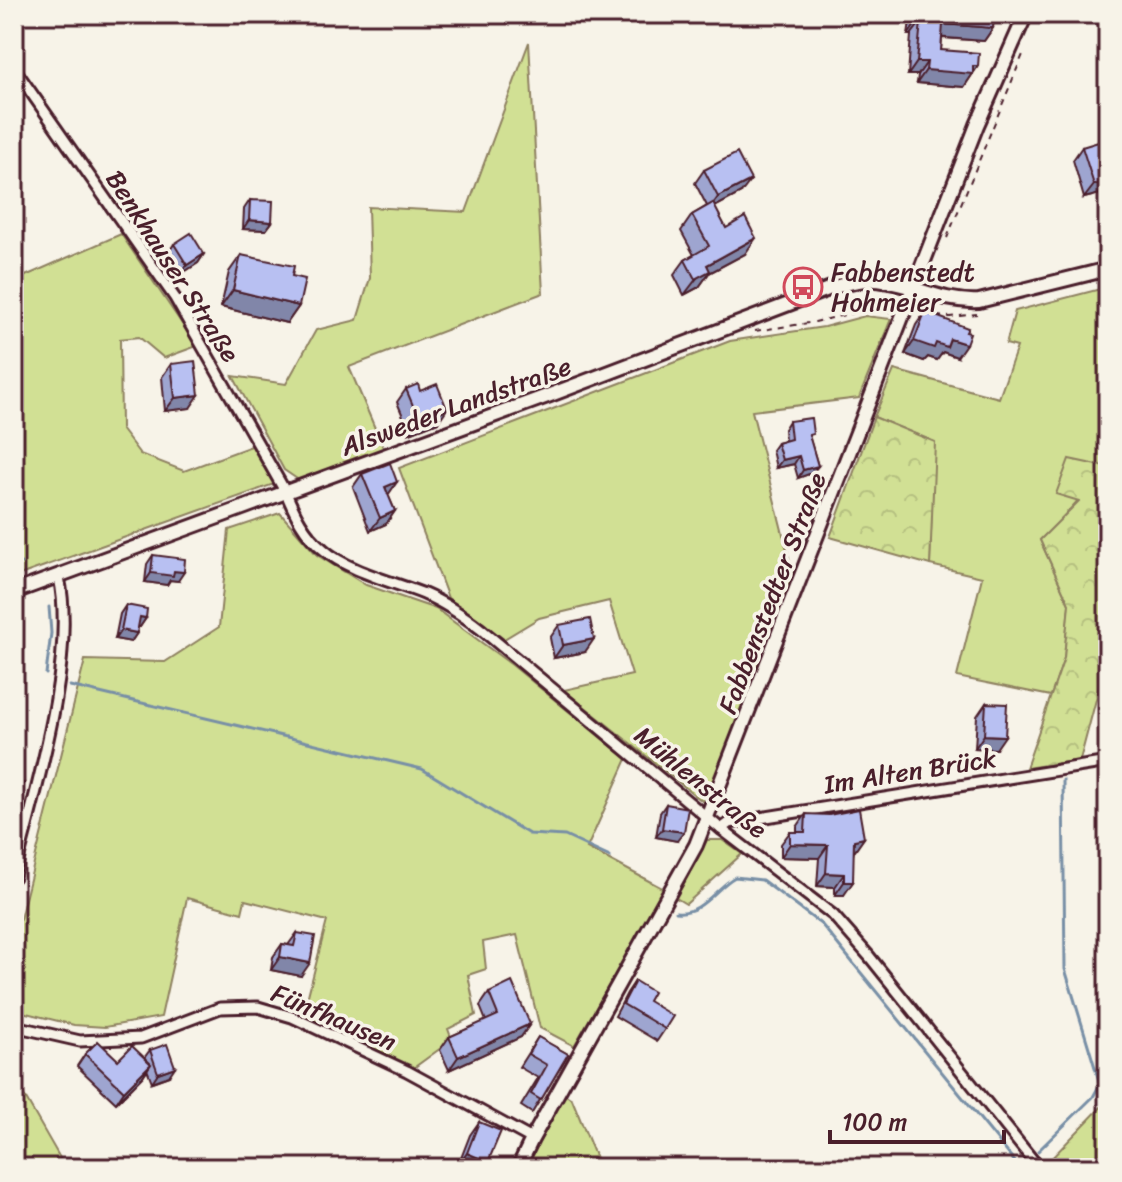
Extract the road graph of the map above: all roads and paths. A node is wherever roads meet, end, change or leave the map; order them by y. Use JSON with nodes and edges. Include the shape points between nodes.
{"nodes":[{"id":1,"x":1026,"y":14,"type":"edge"},
{"id":2,"x":1024,"y":50,"type":"dead end"},
{"id":3,"x":14,"y":68,"type":"edge"},
{"id":4,"x":944,"y":244,"type":"dead end"},
{"id":5,"x":1108,"y":269,"type":"edge"},
{"id":6,"x":914,"y":290,"type":"junction"},
{"id":7,"x":286,"y":493,"type":"junction"},
{"id":8,"x":59,"y":577,"type":"junction"},
{"id":9,"x":14,"y":592,"type":"edge"},
{"id":10,"x":1108,"y":762,"type":"edge"},
{"id":11,"x":708,"y":818,"type":"junction"},
{"id":12,"x":721,"y":829,"type":"junction"},
{"id":13,"x":14,"y":877,"type":"edge"},
{"id":14,"x":14,"y":1026,"type":"edge"},
{"id":15,"x":532,"y":1139,"type":"junction"},
{"id":16,"x":1033,"y":1162,"type":"edge"},
{"id":17,"x":518,"y":1168,"type":"edge"}],
"edges":[{"from":1,"to":6,"type":"street","name":"Fabbenstedter Straße"},
{"from":2,"to":4,"type":"path"},
{"from":3,"to":7,"type":"street","name":"Benkhauser Straße","via":[[175,298]]},
{"from":5,"to":6,"type":"street","name":"Alsweder Landstraße","via":[[979,301],[959,302]]},
{"from":6,"to":7,"type":"street","name":"Alsweder Landstraße","via":[[873,280],[831,288]]},
{"from":6,"to":11,"type":"street","name":"Fabbenstedter Straße"},
{"from":7,"to":8,"type":"street","name":"Alsweder Landstraße"},
{"from":7,"to":11,"type":"street","name":"Mühlenstraße","via":[[297,521],[324,550],[452,608]]},
{"from":8,"to":9,"type":"street","name":"Alsweder Landstraße"},
{"from":8,"to":13,"type":"street","via":[[64,607],[57,680]]},
{"from":10,"to":12,"type":"street","name":"Im Alten Brück","via":[[729,823]]},
{"from":11,"to":12,"type":"street","name":"Mühlenstraße"},
{"from":11,"to":15,"type":"street","name":"Fabbenstedter Straße"},
{"from":12,"to":16,"type":"street","name":"Mühlenstraße","via":[[833,915]]},
{"from":14,"to":15,"type":"street","name":"Fünfhausen","via":[[80,1041],[141,1038],[220,1008],[258,1007],[292,1017],[407,1071]]},
{"from":15,"to":17,"type":"street","name":"Fabbenstedter Straße"}]}
